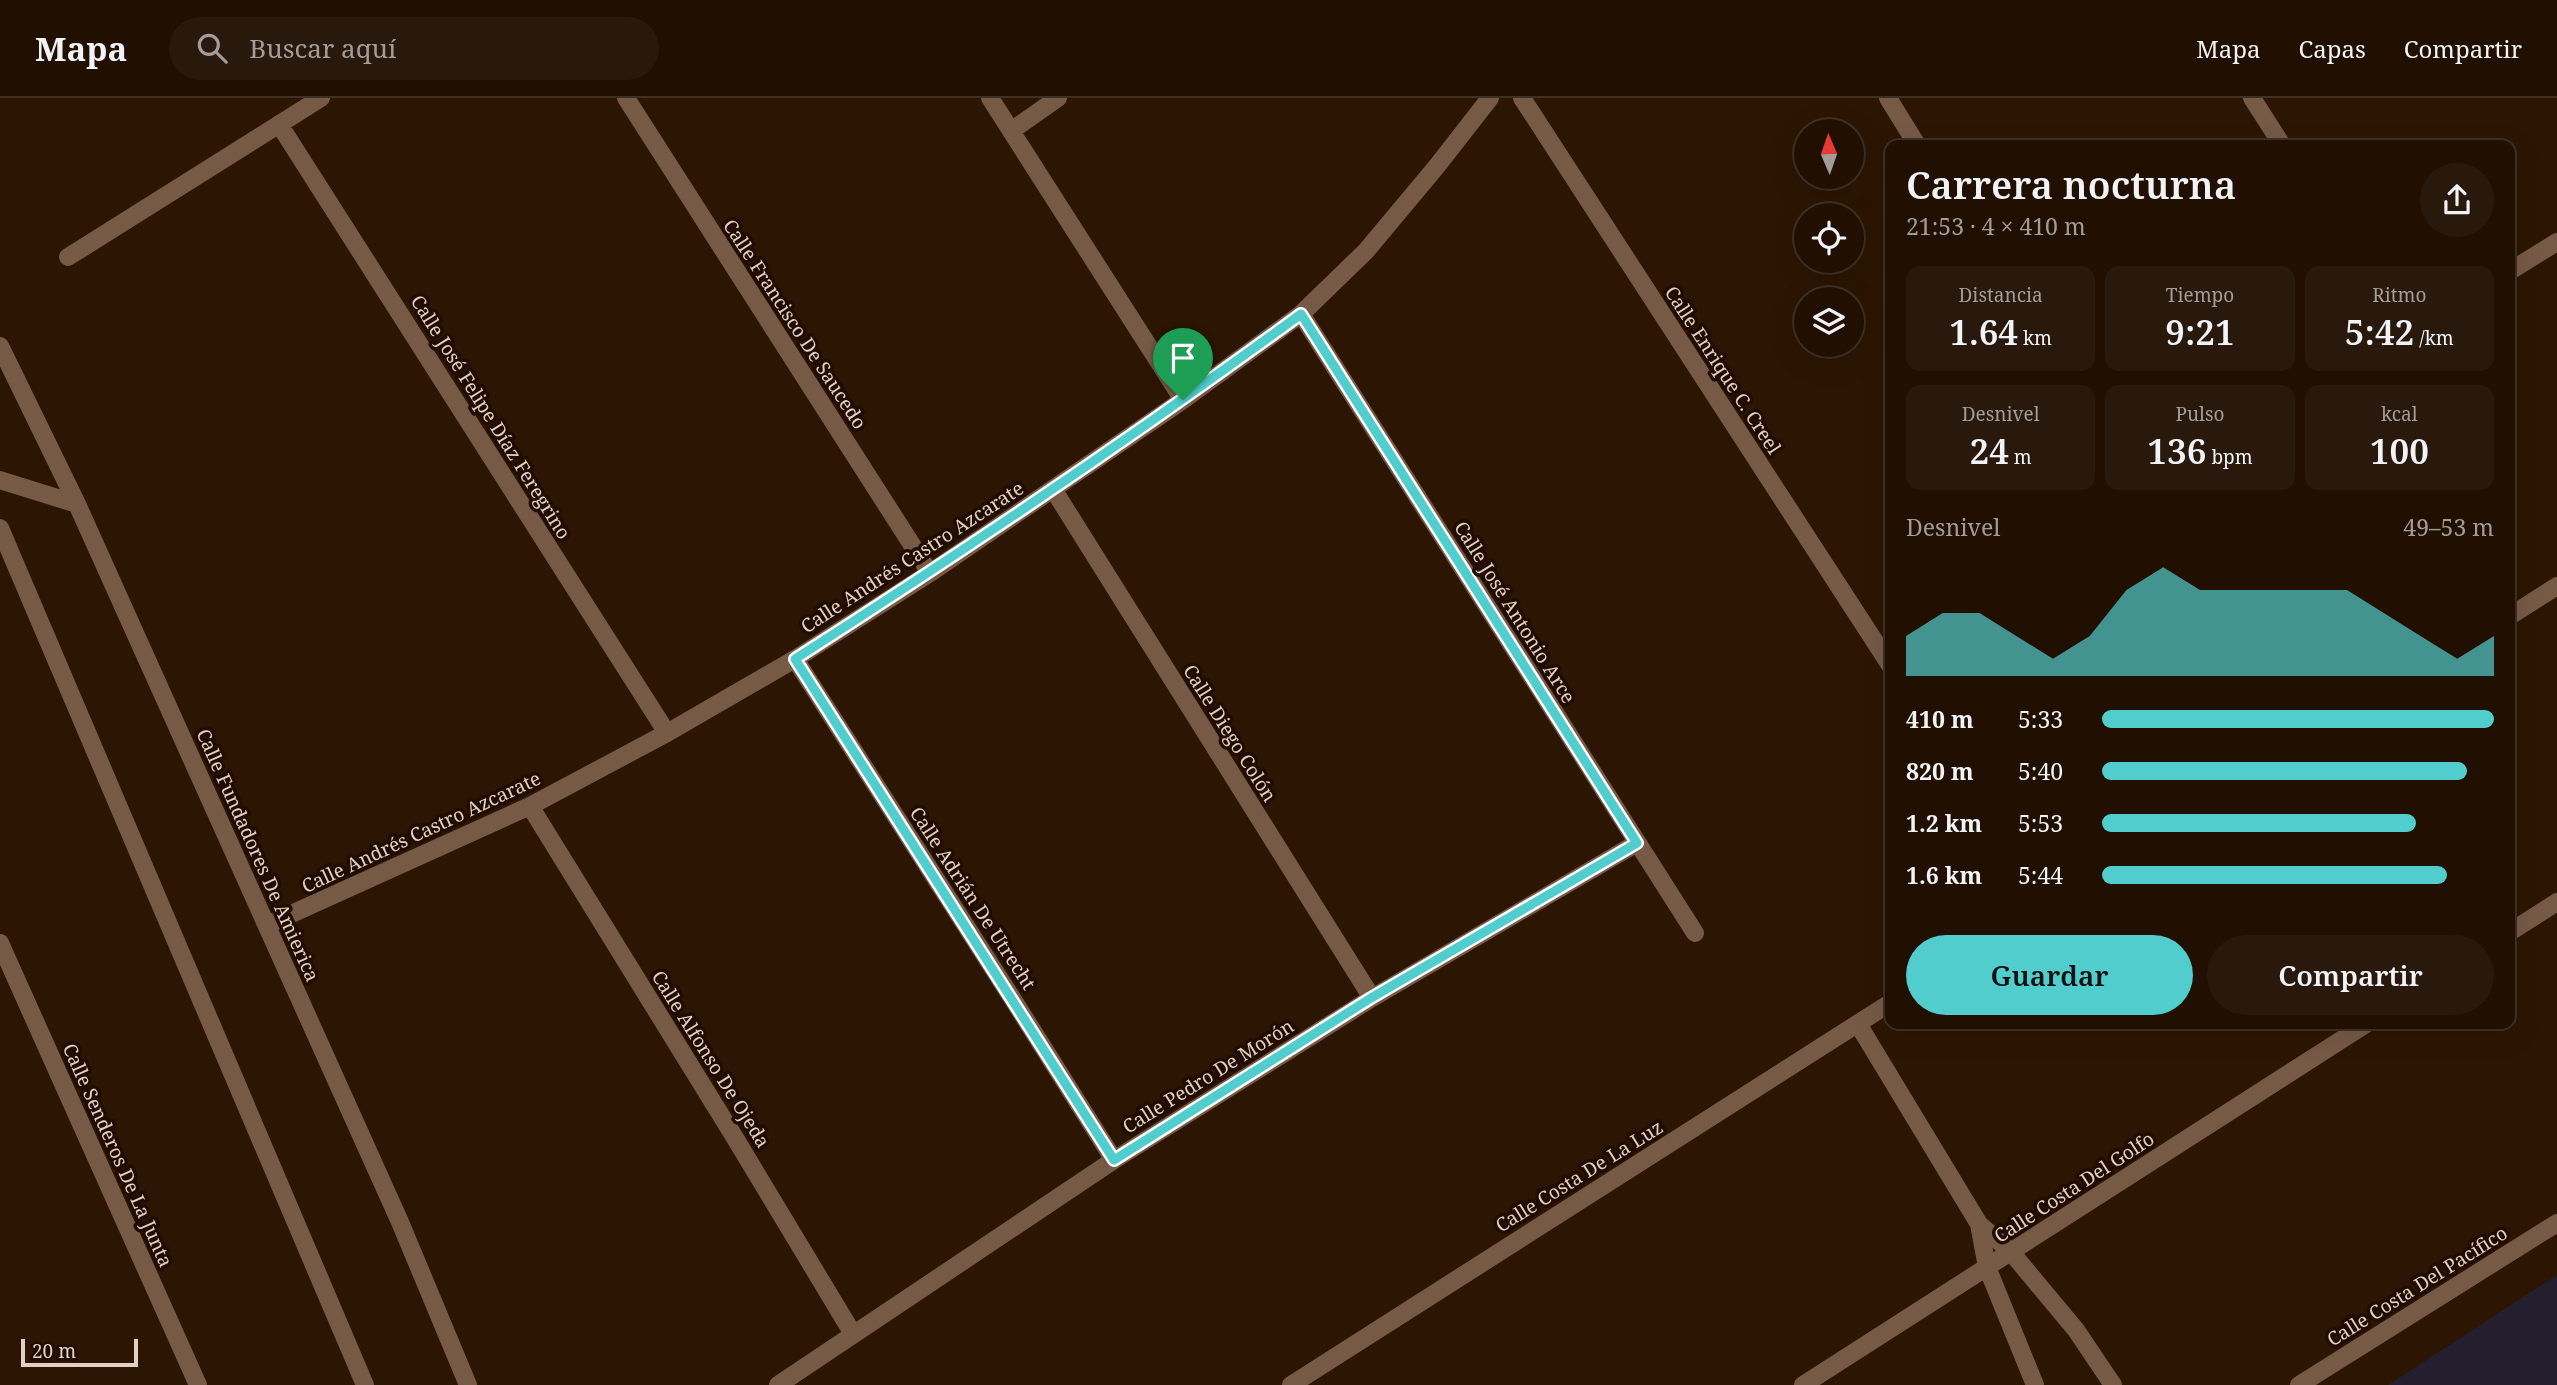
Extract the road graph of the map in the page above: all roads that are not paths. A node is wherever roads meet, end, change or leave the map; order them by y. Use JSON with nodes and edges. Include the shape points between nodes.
{"nodes":[{"id":1,"x":321,"y":98,"type":"edge"},
{"id":2,"x":626,"y":98,"type":"edge"},
{"id":3,"x":990,"y":98,"type":"edge"},
{"id":4,"x":1058,"y":98,"type":"edge"},
{"id":5,"x":1490,"y":98,"type":"edge"},
{"id":6,"x":1522,"y":98,"type":"edge"},
{"id":7,"x":1888,"y":98,"type":"edge"},
{"id":8,"x":2252,"y":98,"type":"edge"},
{"id":9,"x":279,"y":124,"type":"junction"},
{"id":10,"x":1011,"y":131,"type":"junction"},
{"id":11,"x":1914,"y":140,"type":"edge"},
{"id":12,"x":2279,"y":140,"type":"edge"},
{"id":13,"x":2557,"y":242,"type":"edge"},
{"id":14,"x":68,"y":257,"type":"dead end"},
{"id":15,"x":2515,"y":268,"type":"edge"},
{"id":16,"x":1301,"y":314,"type":"junction"},
{"id":17,"x":0,"y":346,"type":"edge"},
{"id":18,"x":1183,"y":400,"type":"junction"},
{"id":19,"x":0,"y":480,"type":"edge"},
{"id":20,"x":1053,"y":489,"type":"junction"},
{"id":21,"x":77,"y":504,"type":"junction"},
{"id":22,"x":0,"y":528,"type":"edge"},
{"id":23,"x":930,"y":573,"type":"junction"},
{"id":24,"x":2557,"y":586,"type":"edge"},
{"id":25,"x":2515,"y":613,"type":"edge"},
{"id":26,"x":1885,"y":657,"type":"edge"},
{"id":27,"x":795,"y":659,"type":"junction"},
{"id":28,"x":667,"y":733,"type":"junction"},
{"id":29,"x":530,"y":807,"type":"junction"},
{"id":30,"x":1637,"y":843,"type":"junction"},
{"id":31,"x":2557,"y":902,"type":"edge"},
{"id":32,"x":267,"y":925,"type":"junction"},
{"id":33,"x":2515,"y":929,"type":"edge"},
{"id":34,"x":1695,"y":933,"type":"dead end"},
{"id":35,"x":0,"y":943,"type":"edge"},
{"id":36,"x":1371,"y":998,"type":"junction"},
{"id":37,"x":1885,"y":1006,"type":"edge"},
{"id":38,"x":1858,"y":1024,"type":"junction"},
{"id":39,"x":2359,"y":1029,"type":"edge"},
{"id":40,"x":1114,"y":1160,"type":"junction"},
{"id":41,"x":2557,"y":1223,"type":"edge"},
{"id":42,"x":1979,"y":1224,"type":"junction"},
{"id":43,"x":2011,"y":1252,"type":"junction"},
{"id":44,"x":1987,"y":1267,"type":"junction"},
{"id":45,"x":853,"y":1334,"type":"junction"},
{"id":46,"x":198,"y":1385,"type":"edge"},
{"id":47,"x":365,"y":1385,"type":"edge"},
{"id":48,"x":468,"y":1385,"type":"edge"},
{"id":49,"x":778,"y":1385,"type":"edge"},
{"id":50,"x":1291,"y":1385,"type":"edge"},
{"id":51,"x":1803,"y":1385,"type":"edge"},
{"id":52,"x":2035,"y":1385,"type":"edge"},
{"id":53,"x":2113,"y":1385,"type":"edge"},
{"id":54,"x":2299,"y":1385,"type":"edge"}],
"edges":[{"from":1,"to":9,"type":"street"},
{"from":2,"to":23,"type":"street","name":"Calle Francisco De Saucedo"},
{"from":3,"to":10,"type":"street"},
{"from":4,"to":10,"type":"street"},
{"from":5,"to":16,"type":"street","name":"Calle Andrés Castro Azcarate","via":[[1366,250]]},
{"from":6,"to":26,"type":"street","name":"Calle Enrique C. Creel"},
{"from":7,"to":11,"type":"street"},
{"from":8,"to":12,"type":"street"},
{"from":9,"to":14,"type":"street"},
{"from":9,"to":28,"type":"street","name":"Calle José Felipe Díaz Feregrino"},
{"from":10,"to":18,"type":"street"},
{"from":13,"to":15,"type":"street"},
{"from":16,"to":18,"type":"street","name":"Calle Andrés Castro Azcarate"},
{"from":16,"to":30,"type":"street","name":"Calle José Antonio Arce"},
{"from":17,"to":21,"type":"street","name":"Calle Fundadores De Amierica"},
{"from":18,"to":20,"type":"street","name":"Calle Andrés Castro Azcarate"},
{"from":19,"to":21,"type":"street"},
{"from":20,"to":23,"type":"street","name":"Calle Andrés Castro Azcarate"},
{"from":20,"to":36,"type":"street","name":"Calle Diego Colón"},
{"from":21,"to":32,"type":"street","name":"Calle Fundadores De Amierica"},
{"from":22,"to":47,"type":"street"},
{"from":23,"to":27,"type":"street","name":"Calle Andrés Castro Azcarate"},
{"from":24,"to":25,"type":"street"},
{"from":27,"to":28,"type":"street","name":"Calle Andrés Castro Azcarate"},
{"from":27,"to":40,"type":"street","name":"Calle Adrián De Utrecht"},
{"from":28,"to":29,"type":"street","name":"Calle Andrés Castro Azcarate"},
{"from":29,"to":32,"type":"street","name":"Calle Andrés Castro Azcarate"},
{"from":29,"to":45,"type":"street","name":"Calle Alfonso De Ojeda"},
{"from":30,"to":34,"type":"street","name":"Calle José Antonio Arce"},
{"from":30,"to":36,"type":"street","name":"Calle Pedro De Morón"},
{"from":31,"to":33,"type":"street"},
{"from":32,"to":48,"type":"street","name":"Calle Fundadores De Amierica"},
{"from":35,"to":46,"type":"street","name":"Calle Senderos De La Junta"},
{"from":36,"to":40,"type":"street","name":"Calle Pedro De Morón"},
{"from":37,"to":38,"type":"street","name":"Calle Costa De La Luz"},
{"from":38,"to":42,"type":"street"},
{"from":38,"to":50,"type":"street","name":"Calle Costa De La Luz"},
{"from":39,"to":43,"type":"street","name":"Calle Costa Del Golfo"},
{"from":40,"to":45,"type":"street","name":"Calle Pedro De Morón"},
{"from":41,"to":54,"type":"street","name":"Calle Costa Del Pacífico"},
{"from":42,"to":43,"type":"street"},
{"from":42,"to":44,"type":"street"},
{"from":43,"to":44,"type":"street","name":"Calle Costa Del Golfo"},
{"from":43,"to":53,"type":"street","via":[[2076,1330]]},
{"from":44,"to":51,"type":"street","name":"Calle Costa Del Golfo"},
{"from":44,"to":52,"type":"street"},
{"from":45,"to":49,"type":"street","name":"Calle Pedro De Morón"}]}
